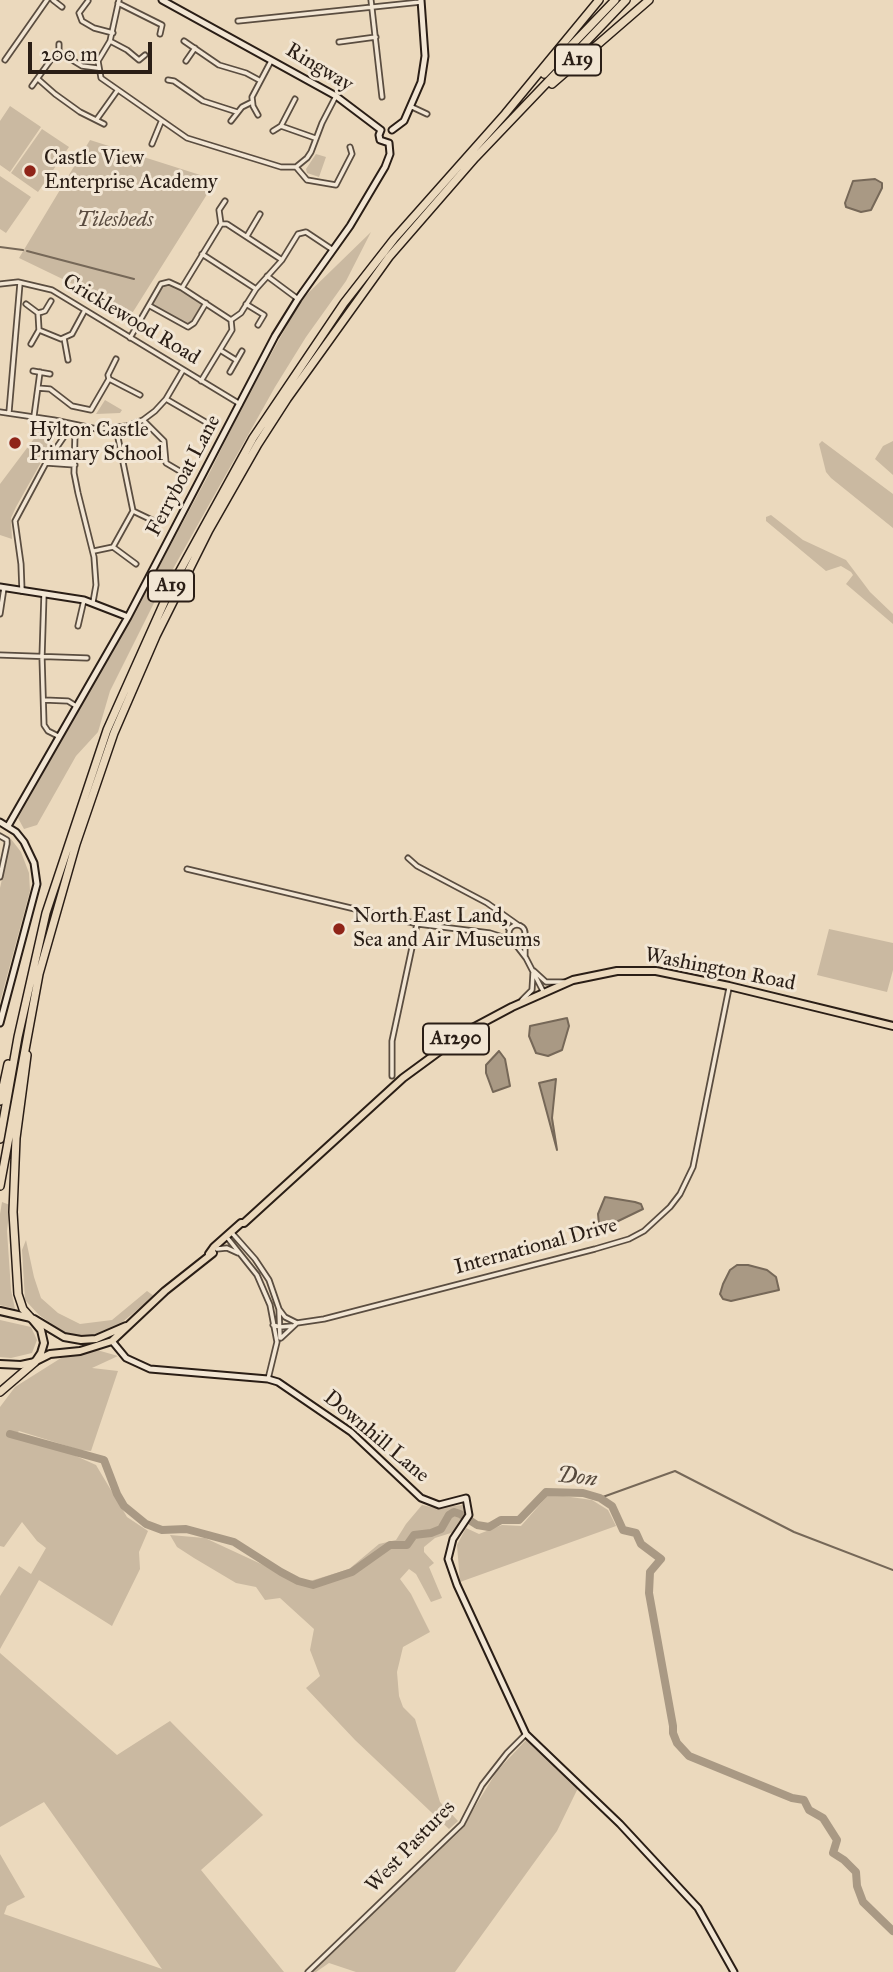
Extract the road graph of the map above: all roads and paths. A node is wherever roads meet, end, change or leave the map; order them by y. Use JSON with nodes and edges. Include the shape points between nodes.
{"nodes":[{"id":1,"x":47,"y":0,"type":"edge"},
{"id":2,"x":53,"y":0,"type":"edge"},
{"id":3,"x":162,"y":0,"type":"edge"},
{"id":4,"x":371,"y":0,"type":"edge"},
{"id":5,"x":615,"y":0,"type":"edge"},
{"id":6,"x":626,"y":0,"type":"edge"},
{"id":7,"x":649,"y":0,"type":"edge"},
{"id":8,"x":88,"y":1,"type":"edge"},
{"id":9,"x":119,"y":1,"type":"edge"},
{"id":10,"x":421,"y":1,"type":"edge"},
{"id":11,"x":597,"y":2,"type":"edge"},
{"id":12,"x":62,"y":7,"type":"dead end"},
{"id":13,"x":372,"y":8,"type":"junction"},
{"id":14,"x":79,"y":16,"type":"junction"},
{"id":15,"x":73,"y":17,"type":"dead end"},
{"id":16,"x":238,"y":21,"type":"dead end"},
{"id":17,"x":113,"y":33,"type":"junction"},
{"id":18,"x":160,"y":34,"type":"dead end"},
{"id":19,"x":376,"y":37,"type":"junction"},
{"id":20,"x":110,"y":41,"type":"junction"},
{"id":21,"x":184,"y":41,"type":"dead end"},
{"id":22,"x":339,"y":42,"type":"dead end"},
{"id":23,"x":59,"y":44,"type":"dead end"},
{"id":24,"x":195,"y":48,"type":"junction"},
{"id":25,"x":59,"y":53,"type":"junction"},
{"id":26,"x":145,"y":55,"type":"dead end"},
{"id":27,"x":272,"y":59,"type":"junction"},
{"id":28,"x":5,"y":60,"type":"dead end"},
{"id":29,"x":186,"y":61,"type":"dead end"},
{"id":30,"x":97,"y":68,"type":"junction"},
{"id":31,"x":176,"y":75,"type":"dead end"},
{"id":32,"x":38,"y":79,"type":"junction"},
{"id":33,"x":259,"y":80,"type":"junction"},
{"id":34,"x":32,"y":86,"type":"dead end"},
{"id":35,"x":117,"y":91,"type":"junction"},
{"id":36,"x":336,"y":96,"type":"junction"},
{"id":37,"x":382,"y":97,"type":"dead end"},
{"id":38,"x":295,"y":99,"type":"dead end"},
{"id":39,"x":252,"y":102,"type":"junction"},
{"id":40,"x":293,"y":106,"type":"junction"},
{"id":41,"x":412,"y":107,"type":"junction"},
{"id":42,"x":299,"y":108,"type":"dead end"},
{"id":43,"x":237,"y":112,"type":"junction"},
{"id":44,"x":427,"y":114,"type":"dead end"},
{"id":45,"x":258,"y":115,"type":"dead end"},
{"id":46,"x":507,"y":118,"type":"junction"},
{"id":47,"x":97,"y":119,"type":"junction"},
{"id":48,"x":231,"y":121,"type":"dead end"},
{"id":49,"x":161,"y":122,"type":"junction"},
{"id":50,"x":104,"y":124,"type":"dead end"},
{"id":51,"x":281,"y":126,"type":"junction"},
{"id":52,"x":381,"y":130,"type":"junction"},
{"id":53,"x":392,"y":130,"type":"junction"},
{"id":54,"x":273,"y":131,"type":"dead end"},
{"id":55,"x":315,"y":138,"type":"junction"},
{"id":56,"x":389,"y":143,"type":"junction"},
{"id":57,"x":152,"y":144,"type":"dead end"},
{"id":58,"x":350,"y":148,"type":"dead end"},
{"id":59,"x":358,"y":153,"type":"dead end"},
{"id":60,"x":352,"y":154,"type":"junction"},
{"id":61,"x":296,"y":167,"type":"junction"},
{"id":62,"x":336,"y":185,"type":"junction"},
{"id":63,"x":340,"y":190,"type":"dead end"},
{"id":64,"x":225,"y":201,"type":"dead end"},
{"id":65,"x":260,"y":214,"type":"dead end"},
{"id":66,"x":221,"y":224,"type":"junction"},
{"id":67,"x":247,"y":236,"type":"junction"},
{"id":68,"x":333,"y":250,"type":"junction"},
{"id":69,"x":202,"y":253,"type":"junction"},
{"id":70,"x":282,"y":260,"type":"junction"},
{"id":71,"x":267,"y":276,"type":"junction"},
{"id":72,"x":20,"y":282,"type":"junction"},
{"id":73,"x":0,"y":284,"type":"edge"},
{"id":74,"x":182,"y":288,"type":"junction"},
{"id":75,"x":256,"y":289,"type":"junction"},
{"id":76,"x":298,"y":299,"type":"junction"},
{"id":77,"x":51,"y":301,"type":"dead end"},
{"id":78,"x":206,"y":303,"type":"junction"},
{"id":79,"x":26,"y":304,"type":"dead end"},
{"id":80,"x":246,"y":304,"type":"junction"},
{"id":81,"x":149,"y":306,"type":"junction"},
{"id":82,"x":85,"y":310,"type":"junction"},
{"id":83,"x":37,"y":313,"type":"junction"},
{"id":84,"x":231,"y":320,"type":"junction"},
{"id":85,"x":258,"y":325,"type":"dead end"},
{"id":86,"x":39,"y":330,"type":"junction"},
{"id":87,"x":64,"y":338,"type":"junction"},
{"id":88,"x":130,"y":338,"type":"junction"},
{"id":89,"x":31,"y":344,"type":"dead end"},
{"id":90,"x":220,"y":350,"type":"junction"},
{"id":91,"x":242,"y":351,"type":"dead end"},
{"id":92,"x":117,"y":359,"type":"dead end"},
{"id":93,"x":68,"y":360,"type":"dead end"},
{"id":94,"x":237,"y":360,"type":"junction"},
{"id":95,"x":183,"y":370,"type":"junction"},
{"id":96,"x":33,"y":371,"type":"dead end"},
{"id":97,"x":40,"y":372,"type":"junction"},
{"id":98,"x":230,"y":372,"type":"dead end"},
{"id":99,"x":50,"y":374,"type":"dead end"},
{"id":100,"x":109,"y":379,"type":"junction"},
{"id":101,"x":201,"y":381,"type":"junction"},
{"id":102,"x":38,"y":388,"type":"junction"},
{"id":103,"x":140,"y":396,"type":"dead end"},
{"id":104,"x":166,"y":400,"type":"junction"},
{"id":105,"x":240,"y":404,"type":"junction"},
{"id":106,"x":0,"y":412,"type":"edge"},
{"id":107,"x":9,"y":412,"type":"junction"},
{"id":108,"x":34,"y":416,"type":"junction"},
{"id":109,"x":143,"y":420,"type":"junction"},
{"id":110,"x":209,"y":424,"type":"dead end"},
{"id":111,"x":72,"y":425,"type":"junction"},
{"id":112,"x":116,"y":428,"type":"junction"},
{"id":113,"x":75,"y":434,"type":"dead end"},
{"id":114,"x":46,"y":463,"type":"junction"},
{"id":115,"x":75,"y":465,"type":"junction"},
{"id":116,"x":183,"y":473,"type":"dead end"},
{"id":117,"x":132,"y":510,"type":"junction"},
{"id":118,"x":156,"y":522,"type":"dead end"},
{"id":119,"x":113,"y":547,"type":"junction"},
{"id":120,"x":93,"y":552,"type":"junction"},
{"id":121,"x":136,"y":564,"type":"dead end"},
{"id":122,"x":2,"y":588,"type":"edge"},
{"id":123,"x":22,"y":591,"type":"junction"},
{"id":124,"x":44,"y":594,"type":"junction"},
{"id":125,"x":84,"y":600,"type":"junction"},
{"id":126,"x":93,"y":602,"type":"junction"},
{"id":127,"x":0,"y":614,"type":"edge"},
{"id":128,"x":128,"y":617,"type":"junction"},
{"id":129,"x":78,"y":626,"type":"dead end"},
{"id":130,"x":0,"y":655,"type":"edge"},
{"id":131,"x":42,"y":656,"type":"junction"},
{"id":132,"x":87,"y":659,"type":"dead end"},
{"id":133,"x":44,"y":700,"type":"junction"},
{"id":134,"x":76,"y":706,"type":"junction"},
{"id":135,"x":58,"y":736,"type":"junction"},
{"id":136,"x":0,"y":822,"type":"edge"},
{"id":137,"x":8,"y":826,"type":"junction"},
{"id":138,"x":0,"y":836,"type":"edge"},
{"id":139,"x":408,"y":858,"type":"dead end"},
{"id":140,"x":187,"y":869,"type":"dead end"},
{"id":141,"x":0,"y":877,"type":"edge"},
{"id":142,"x":497,"y":910,"type":"junction"},
{"id":143,"x":417,"y":924,"type":"junction"},
{"id":144,"x":518,"y":925,"type":"junction"},
{"id":145,"x":509,"y":931,"type":"junction"},
{"id":146,"x":501,"y":935,"type":"junction"},
{"id":147,"x":525,"y":937,"type":"junction"},
{"id":148,"x":512,"y":940,"type":"junction"},
{"id":149,"x":526,"y":958,"type":"junction"},
{"id":150,"x":531,"y":969,"type":"junction"},
{"id":151,"x":39,"y":974,"type":"junction"},
{"id":152,"x":573,"y":980,"type":"junction"},
{"id":153,"x":729,"y":986,"type":"junction"},
{"id":154,"x":544,"y":993,"type":"junction"},
{"id":155,"x":26,"y":1001,"type":"junction"},
{"id":156,"x":517,"y":1005,"type":"junction"},
{"id":157,"x":0,"y":1023,"type":"edge"},
{"id":158,"x":893,"y":1026,"type":"edge"},
{"id":159,"x":393,"y":1076,"type":"dead end"},
{"id":160,"x":0,"y":1101,"type":"edge"},
{"id":161,"x":0,"y":1139,"type":"edge"},
{"id":162,"x":0,"y":1186,"type":"edge"},
{"id":163,"x":230,"y":1236,"type":"junction"},
{"id":164,"x":217,"y":1249,"type":"junction"},
{"id":165,"x":209,"y":1254,"type":"junction"},
{"id":166,"x":240,"y":1254,"type":"junction"},
{"id":167,"x":279,"y":1310,"type":"junction"},
{"id":168,"x":0,"y":1311,"type":"edge"},
{"id":169,"x":31,"y":1318,"type":"junction"},
{"id":170,"x":294,"y":1323,"type":"junction"},
{"id":171,"x":128,"y":1325,"type":"junction"},
{"id":172,"x":273,"y":1325,"type":"junction"},
{"id":173,"x":280,"y":1325,"type":"junction"},
{"id":174,"x":279,"y":1340,"type":"junction"},
{"id":175,"x":111,"y":1341,"type":"junction"},
{"id":176,"x":35,"y":1361,"type":"junction"},
{"id":177,"x":0,"y":1364,"type":"edge"},
{"id":178,"x":268,"y":1379,"type":"junction"},
{"id":179,"x":0,"y":1392,"type":"edge"},
{"id":180,"x":526,"y":1734,"type":"junction"},
{"id":181,"x":308,"y":1972,"type":"edge"},
{"id":182,"x":734,"y":1972,"type":"edge"}],
"edges":[{"from":1,"to":28,"type":"street"},
{"from":2,"to":12,"type":"street"},
{"from":3,"to":27,"type":"street","name":"Ringway"},
{"from":4,"to":13,"type":"street"},
{"from":5,"to":46,"type":"highway","number":"A19"},
{"from":6,"to":46,"type":"highway","number":"A19"},
{"from":7,"to":46,"type":"highway","number":"A19"},
{"from":8,"to":14,"type":"street"},
{"from":9,"to":17,"type":"street"},
{"from":9,"to":18,"type":"street","via":[[162,25]]},
{"from":10,"to":13,"type":"street"},
{"from":10,"to":41,"type":"street","via":[[425,56]]},
{"from":11,"to":46,"type":"highway"},
{"from":13,"to":16,"type":"street"},
{"from":13,"to":19,"type":"street"},
{"from":14,"to":15,"type":"street"},
{"from":14,"to":17,"type":"street","via":[[87,25]]},
{"from":17,"to":20,"type":"street"},
{"from":19,"to":22,"type":"street"},
{"from":19,"to":37,"type":"street"},
{"from":20,"to":26,"type":"street","via":[[139,60]]},
{"from":20,"to":30,"type":"street"},
{"from":21,"to":24,"type":"street"},
{"from":23,"to":25,"type":"street"},
{"from":24,"to":29,"type":"street"},
{"from":24,"to":33,"type":"street","via":[[219,65]]},
{"from":25,"to":30,"type":"street","via":[[82,66]]},
{"from":25,"to":32,"type":"street","via":[[51,57]]},
{"from":27,"to":33,"type":"street"},
{"from":27,"to":36,"type":"street","name":"Ringway"},
{"from":30,"to":35,"type":"street","via":[[104,82]]},
{"from":31,"to":43,"type":"street","via":[[171,80],[203,101]]},
{"from":32,"to":34,"type":"street"},
{"from":32,"to":47,"type":"street"},
{"from":33,"to":39,"type":"street"},
{"from":35,"to":47,"type":"street"},
{"from":35,"to":49,"type":"street"},
{"from":36,"to":52,"type":"street","name":"Ringway"},
{"from":36,"to":55,"type":"street"},
{"from":38,"to":40,"type":"street"},
{"from":39,"to":43,"type":"street"},
{"from":39,"to":45,"type":"street"},
{"from":40,"to":42,"type":"street"},
{"from":40,"to":51,"type":"street"},
{"from":41,"to":44,"type":"street"},
{"from":41,"to":53,"type":"street"},
{"from":43,"to":48,"type":"street"},
{"from":46,"to":151,"type":"highway","number":"A19","via":[[431,207],[310,364],[209,530],[114,733]]},
{"from":46,"to":155,"type":"highway","number":"A19","via":[[426,202],[344,303],[253,438],[203,525],[107,730],[46,912]]},
{"from":47,"to":50,"type":"street"},
{"from":49,"to":57,"type":"street"},
{"from":49,"to":61,"type":"street","via":[[187,138],[281,167]]},
{"from":51,"to":54,"type":"street"},
{"from":51,"to":55,"type":"street"},
{"from":52,"to":53,"type":"street"},
{"from":52,"to":56,"type":"street","via":[[380,140]]},
{"from":53,"to":56,"type":"street","via":[[394,138]]},
{"from":55,"to":61,"type":"street","via":[[307,158]]},
{"from":56,"to":68,"type":"street","name":"Ferryboat Lane","via":[[385,167]]},
{"from":58,"to":60,"type":"street"},
{"from":59,"to":60,"type":"street"},
{"from":60,"to":62,"type":"street"},
{"from":61,"to":62,"type":"street","via":[[307,180]]},
{"from":62,"to":63,"type":"street"},
{"from":64,"to":66,"type":"street","via":[[219,210]]},
{"from":65,"to":67,"type":"street"},
{"from":66,"to":67,"type":"street"},
{"from":66,"to":69,"type":"street"},
{"from":67,"to":70,"type":"street"},
{"from":68,"to":70,"type":"street","via":[[302,232]]},
{"from":68,"to":76,"type":"street","name":"Ferryboat Lane"},
{"from":69,"to":74,"type":"street"},
{"from":69,"to":75,"type":"street"},
{"from":70,"to":71,"type":"street"},
{"from":71,"to":75,"type":"street"},
{"from":71,"to":76,"type":"street"},
{"from":72,"to":73,"type":"street","name":"Cricklewood Road"},
{"from":72,"to":82,"type":"street","name":"Cricklewood Road","via":[[52,290]]},
{"from":72,"to":107,"type":"street"},
{"from":74,"to":78,"type":"street"},
{"from":74,"to":81,"type":"street","via":[[161,284]]},
{"from":75,"to":80,"type":"street"},
{"from":76,"to":105,"type":"street","name":"Ferryboat Lane"},
{"from":77,"to":83,"type":"street","via":[[45,311]]},
{"from":78,"to":81,"type":"street","via":[[188,327]]},
{"from":78,"to":84,"type":"street"},
{"from":79,"to":83,"type":"street"},
{"from":80,"to":84,"type":"street"},
{"from":80,"to":85,"type":"street","via":[[264,315]]},
{"from":81,"to":88,"type":"street"},
{"from":82,"to":87,"type":"street","via":[[72,334]]},
{"from":82,"to":88,"type":"street","name":"Cricklewood Road"},
{"from":83,"to":86,"type":"street"},
{"from":84,"to":90,"type":"street","via":[[232,330]]},
{"from":86,"to":87,"type":"street"},
{"from":86,"to":89,"type":"street"},
{"from":87,"to":93,"type":"street"},
{"from":88,"to":95,"type":"street","name":"Cricklewood Road"},
{"from":90,"to":94,"type":"street"},
{"from":90,"to":101,"type":"street"},
{"from":91,"to":94,"type":"street"},
{"from":92,"to":100,"type":"street"},
{"from":94,"to":98,"type":"street"},
{"from":95,"to":101,"type":"street","name":"Cricklewood Road"},
{"from":95,"to":104,"type":"street"},
{"from":96,"to":97,"type":"street"},
{"from":97,"to":99,"type":"street"},
{"from":97,"to":102,"type":"street"},
{"from":100,"to":102,"type":"street","via":[[91,410],[72,406],[50,389]]},
{"from":100,"to":103,"type":"street"},
{"from":101,"to":105,"type":"street","name":"Cricklewood Road"},
{"from":102,"to":108,"type":"street"},
{"from":104,"to":109,"type":"street"},
{"from":104,"to":110,"type":"street"},
{"from":105,"to":128,"type":"street","name":"Ferryboat Lane"},
{"from":106,"to":107,"type":"street"},
{"from":107,"to":108,"type":"street"},
{"from":108,"to":111,"type":"street"},
{"from":109,"to":112,"type":"street"},
{"from":109,"to":116,"type":"street","via":[[164,441],[166,463]]},
{"from":111,"to":112,"type":"street"},
{"from":111,"to":114,"type":"street"},
{"from":112,"to":117,"type":"street"},
{"from":113,"to":115,"type":"street"},
{"from":114,"to":115,"type":"street"},
{"from":114,"to":123,"type":"street","via":[[15,521]]},
{"from":115,"to":120,"type":"street"},
{"from":117,"to":118,"type":"street"},
{"from":117,"to":119,"type":"street"},
{"from":119,"to":120,"type":"street"},
{"from":119,"to":121,"type":"street"},
{"from":120,"to":126,"type":"street"},
{"from":122,"to":123,"type":"street"},
{"from":122,"to":127,"type":"street"},
{"from":123,"to":124,"type":"street"},
{"from":124,"to":125,"type":"street"},
{"from":124,"to":131,"type":"street"},
{"from":125,"to":126,"type":"street"},
{"from":125,"to":129,"type":"street"},
{"from":126,"to":128,"type":"street"},
{"from":128,"to":134,"type":"street","name":"Ferryboat Lane"},
{"from":130,"to":131,"type":"street"},
{"from":131,"to":132,"type":"street"},
{"from":131,"to":133,"type":"street"},
{"from":133,"to":134,"type":"street"},
{"from":133,"to":135,"type":"street","via":[[44,725]]},
{"from":134,"to":135,"type":"street","name":"Ferryboat Lane"},
{"from":135,"to":137,"type":"street","name":"Ferryboat Lane"},
{"from":136,"to":137,"type":"street"},
{"from":137,"to":157,"type":"street","via":[[29,851],[37,884]]},
{"from":138,"to":141,"type":"street","via":[[7,844]]},
{"from":139,"to":142,"type":"street"},
{"from":140,"to":143,"type":"street"},
{"from":142,"to":144,"type":"street"},
{"from":142,"to":145,"type":"street"},
{"from":143,"to":146,"type":"street"},
{"from":143,"to":159,"type":"street","via":[[392,1041]]},
{"from":144,"to":145,"type":"street"},
{"from":144,"to":147,"type":"street","via":[[525,930]]},
{"from":145,"to":146,"type":"street"},
{"from":145,"to":148,"type":"street"},
{"from":146,"to":148,"type":"street"},
{"from":147,"to":148,"type":"street"},
{"from":147,"to":149,"type":"street"},
{"from":148,"to":149,"type":"street"},
{"from":149,"to":150,"type":"street"},
{"from":150,"to":152,"type":"street","via":[[548,983]]},
{"from":150,"to":154,"type":"street"},
{"from":150,"to":156,"type":"street","via":[[531,992]]},
{"from":151,"to":162,"type":"highway","number":"A19"},
{"from":151,"to":169,"type":"highway","via":[[16,1138],[13,1212],[18,1294]]},
{"from":152,"to":153,"type":"main road","name":"Washington Road","number":"A1290","via":[[635,970]]},
{"from":152,"to":154,"type":"main road","name":"Washington Road","number":"A1290"},
{"from":153,"to":158,"type":"main road","name":"Washington Road","number":"A1290"},
{"from":153,"to":170,"type":"street","name":"International Drive","via":[[693,1167],[670,1208],[644,1231],[595,1249]]},
{"from":154,"to":156,"type":"main road","name":"Washington Road","number":"A1290"},
{"from":155,"to":160,"type":"highway"},
{"from":155,"to":161,"type":"highway","number":"A19"},
{"from":156,"to":163,"type":"main road","name":"Washington Road","number":"A1290","via":[[467,1031],[402,1078]]},
{"from":163,"to":164,"type":"main road","name":"Washington Road","number":"A1290"},
{"from":163,"to":165,"type":"main road","name":"Washington Road","number":"A1290"},
{"from":163,"to":166,"type":"street"},
{"from":163,"to":167,"type":"street","via":[[265,1273]]},
{"from":164,"to":165,"type":"main road","name":"Washington Road","number":"A1290"},
{"from":164,"to":166,"type":"street"},
{"from":165,"to":171,"type":"main road","name":"Washington Road","number":"A1290"},
{"from":166,"to":172,"type":"street","via":[[262,1283]]},
{"from":167,"to":170,"type":"street"},
{"from":167,"to":173,"type":"street"},
{"from":168,"to":169,"type":"main road","number":"A1290"},
{"from":169,"to":171,"type":"main road","number":"A1290","via":[[64,1337],[81,1340]]},
{"from":169,"to":176,"type":"main road","via":[[44,1339]]},
{"from":170,"to":173,"type":"street","name":"International Drive"},
{"from":170,"to":174,"type":"street"},
{"from":171,"to":175,"type":"main road","number":"A1290"},
{"from":172,"to":173,"type":"street","name":"International Drive"},
{"from":172,"to":174,"type":"street"},
{"from":173,"to":174,"type":"street"},
{"from":174,"to":178,"type":"street"},
{"from":175,"to":176,"type":"main road","number":"A1290"},
{"from":175,"to":178,"type":"street","name":"Downhill Lane","via":[[131,1360],[150,1369]]},
{"from":176,"to":177,"type":"main road","number":"A1290"},
{"from":176,"to":179,"type":"highway"},
{"from":178,"to":180,"type":"street","name":"Downhill Lane","via":[[351,1432],[421,1498],[439,1505],[466,1498],[470,1510],[453,1539],[448,1559]]},
{"from":180,"to":181,"type":"street","name":"West Pastures","via":[[482,1785],[462,1824]]},
{"from":180,"to":182,"type":"street","via":[[620,1824],[698,1908]]}]}
